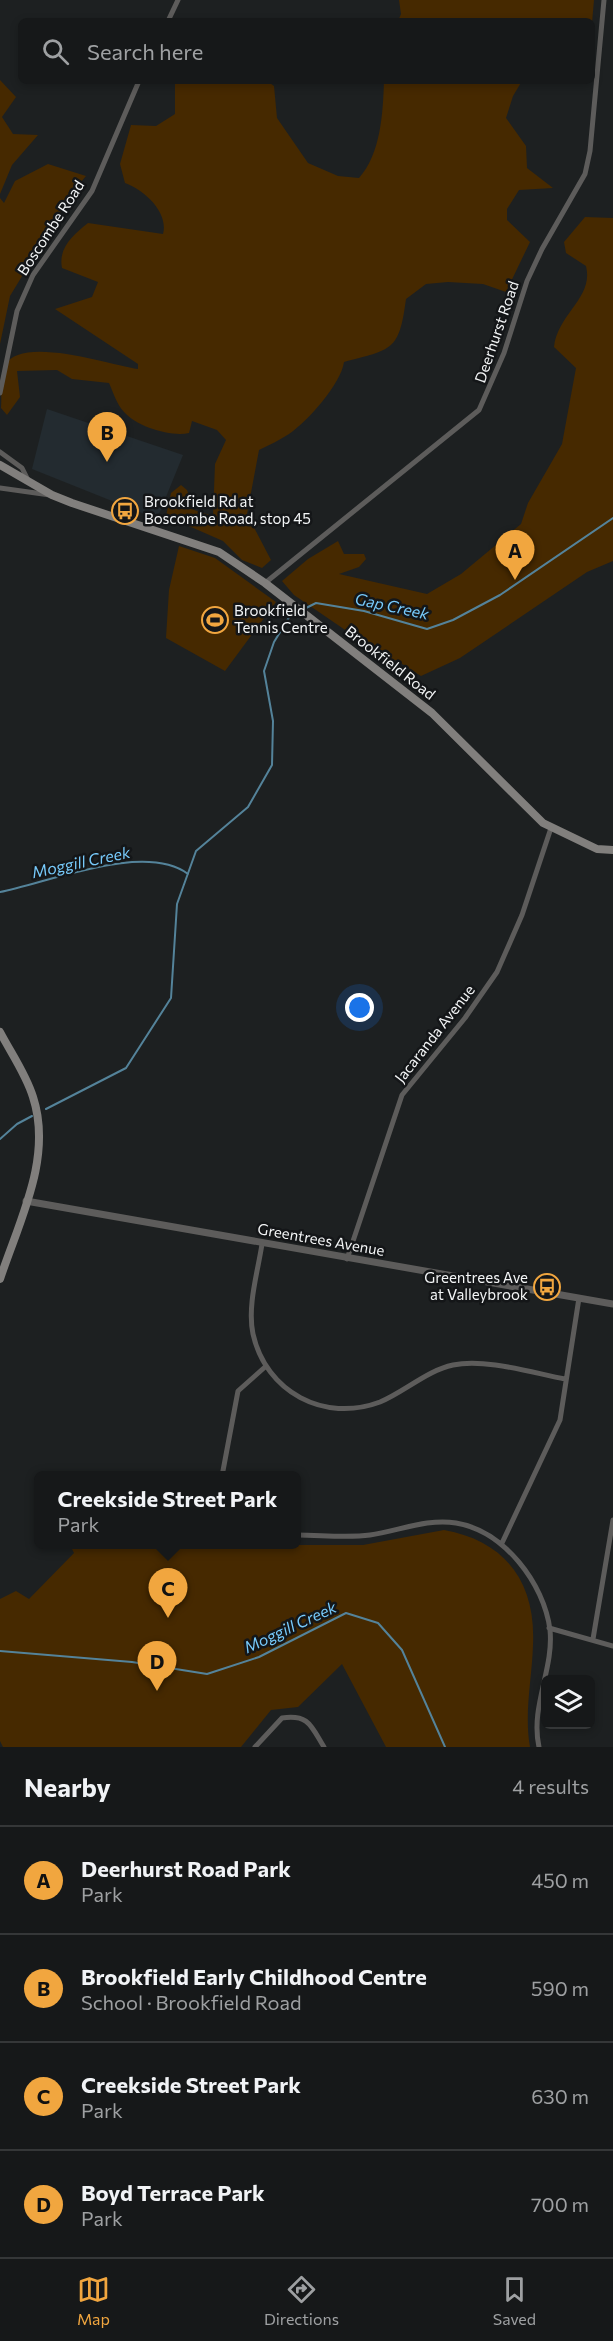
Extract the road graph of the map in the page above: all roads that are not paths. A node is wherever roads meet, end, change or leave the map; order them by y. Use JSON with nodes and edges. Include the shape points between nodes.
{"nodes":[{"id":1,"x":177,"y":0,"type":"edge"},
{"id":2,"x":604,"y":0,"type":"edge"},
{"id":3,"x":169,"y":18,"type":"edge"},
{"id":4,"x":138,"y":84,"type":"edge"},
{"id":5,"x":0,"y":393,"type":"edge"},
{"id":6,"x":0,"y":452,"type":"edge"},
{"id":7,"x":0,"y":465,"type":"edge"},
{"id":8,"x":29,"y":483,"type":"junction"},
{"id":9,"x":0,"y":488,"type":"edge"},
{"id":10,"x":52,"y":495,"type":"junction"},
{"id":11,"x":265,"y":583,"type":"junction"},
{"id":12,"x":551,"y":828,"type":"junction"},
{"id":13,"x":613,"y":850,"type":"edge"},
{"id":14,"x":0,"y":1032,"type":"edge"},
{"id":15,"x":26,"y":1201,"type":"junction"},
{"id":16,"x":262,"y":1244,"type":"junction"},
{"id":17,"x":347,"y":1258,"type":"junction"},
{"id":18,"x":0,"y":1279,"type":"edge"},
{"id":19,"x":579,"y":1298,"type":"junction"},
{"id":20,"x":613,"y":1304,"type":"edge"},
{"id":21,"x":264,"y":1367,"type":"junction"},
{"id":22,"x":565,"y":1378,"type":"junction"},
{"id":23,"x":223,"y":1471,"type":"edge"},
{"id":24,"x":613,"y":1520,"type":"edge"},
{"id":25,"x":301,"y":1535,"type":"edge"},
{"id":26,"x":502,"y":1543,"type":"junction"},
{"id":27,"x":606,"y":1562,"type":"junction"},
{"id":28,"x":613,"y":1563,"type":"edge"},
{"id":29,"x":549,"y":1628,"type":"junction"},
{"id":30,"x":593,"y":1639,"type":"junction"},
{"id":31,"x":613,"y":1646,"type":"edge"},
{"id":32,"x":255,"y":1747,"type":"edge"},
{"id":33,"x":324,"y":1747,"type":"edge"},
{"id":34,"x":539,"y":1747,"type":"edge"}],
"edges":[{"from":1,"to":3,"type":"street"},
{"from":2,"to":11,"type":"street","name":"Deerhurst Road","via":[[585,174],[532,270],[504,353],[479,410]]},
{"from":4,"to":5,"type":"street","name":"Boscombe Road","via":[[92,191],[33,275],[16,311]]},
{"from":6,"to":8,"type":"street","via":[[22,468]]},
{"from":7,"to":8,"type":"main road","name":"Brookfield Road"},
{"from":8,"to":10,"type":"main road","name":"Brookfield Road"},
{"from":9,"to":10,"type":"street"},
{"from":10,"to":11,"type":"main road","name":"Brookfield Road","via":[[204,545]]},
{"from":11,"to":12,"type":"main road","name":"Brookfield Road","via":[[432,713]]},
{"from":12,"to":13,"type":"main road","name":"Brookfield Road","via":[[597,849]]},
{"from":12,"to":17,"type":"street","name":"Jacaranda Avenue","via":[[522,915],[497,972],[402,1095]]},
{"from":14,"to":15,"type":"main road","via":[[33,1095],[40,1135],[38,1162]]},
{"from":15,"to":16,"type":"street","name":"Greentrees Avenue"},
{"from":15,"to":18,"type":"main road"},
{"from":16,"to":17,"type":"street","name":"Greentrees Avenue"},
{"from":16,"to":21,"type":"street","via":[[252,1309],[253,1333]]},
{"from":17,"to":19,"type":"street","name":"Greentrees Avenue"},
{"from":19,"to":20,"type":"street","name":"Greentrees Avenue"},
{"from":19,"to":22,"type":"street"},
{"from":21,"to":22,"type":"street","via":[[302,1399],[324,1407],[353,1408],[379,1402],[451,1365],[470,1362]]},
{"from":21,"to":23,"type":"street","via":[[238,1391]]},
{"from":22,"to":26,"type":"street","via":[[560,1420]]},
{"from":24,"to":27,"type":"street"},
{"from":25,"to":26,"type":"street","via":[[367,1536],[427,1524],[455,1523]]},
{"from":26,"to":29,"type":"street","via":[[527,1572]]},
{"from":27,"to":28,"type":"street"},
{"from":27,"to":30,"type":"street"},
{"from":29,"to":30,"type":"street"},
{"from":29,"to":34,"type":"street","via":[[550,1645],[538,1701]]},
{"from":30,"to":31,"type":"street"},
{"from":32,"to":33,"type":"street","via":[[282,1718],[296,1716],[308,1720]]}]}
